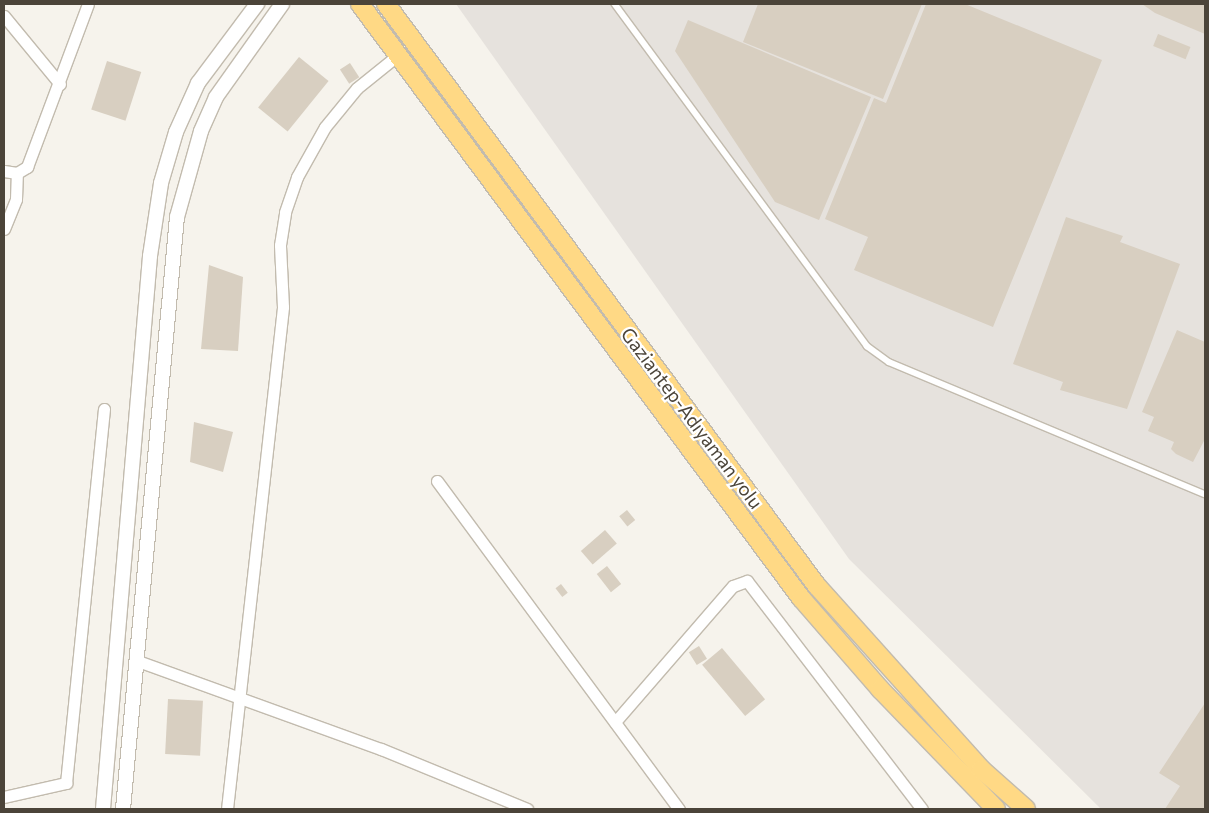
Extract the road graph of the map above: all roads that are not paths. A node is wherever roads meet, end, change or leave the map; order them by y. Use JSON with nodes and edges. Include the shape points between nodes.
{"nodes":[{"id":1,"x":88,"y":4,"type":"edge"},
{"id":2,"x":257,"y":4,"type":"edge"},
{"id":3,"x":282,"y":4,"type":"edge"},
{"id":4,"x":360,"y":4,"type":"edge"},
{"id":5,"x":386,"y":4,"type":"edge"},
{"id":6,"x":615,"y":4,"type":"edge"},
{"id":7,"x":4,"y":16,"type":"edge"},
{"id":8,"x":398,"y":54,"type":"junction"},
{"id":9,"x":60,"y":84,"type":"junction"},
{"id":10,"x":4,"y":172,"type":"edge"},
{"id":11,"x":17,"y":173,"type":"junction"},
{"id":12,"x":4,"y":229,"type":"edge"},
{"id":13,"x":104,"y":409,"type":"dead end"},
{"id":14,"x":437,"y":481,"type":"dead end"},
{"id":15,"x":1205,"y":494,"type":"edge"},
{"id":16,"x":135,"y":660,"type":"junction"},
{"id":17,"x":237,"y":697,"type":"junction"},
{"id":18,"x":615,"y":722,"type":"junction"},
{"id":19,"x":4,"y":797,"type":"edge"},
{"id":20,"x":103,"y":809,"type":"edge"},
{"id":21,"x":123,"y":809,"type":"edge"},
{"id":22,"x":227,"y":809,"type":"edge"},
{"id":23,"x":527,"y":809,"type":"edge"},
{"id":24,"x":679,"y":809,"type":"edge"},
{"id":25,"x":922,"y":809,"type":"edge"},
{"id":26,"x":996,"y":809,"type":"edge"},
{"id":27,"x":1026,"y":809,"type":"edge"}],
"edges":[{"from":1,"to":9,"type":"street"},
{"from":2,"to":20,"type":"street","via":[[198,83],[176,132],[161,183]]},
{"from":3,"to":16,"type":"street","via":[[216,97],[201,131],[177,217]]},
{"from":4,"to":8,"type":"highway","name":"Gaziantep-Adıyaman yolu"},
{"from":5,"to":27,"type":"highway","name":"Gaziantep-Adıyaman yolu","via":[[817,586],[981,769]]},
{"from":6,"to":15,"type":"lane","via":[[867,346],[889,362]]},
{"from":7,"to":9,"type":"street"},
{"from":8,"to":17,"type":"street","via":[[357,88],[325,127],[297,177],[285,212],[280,245],[283,307]]},
{"from":8,"to":26,"type":"highway","name":"Gaziantep-Adıyaman yolu","via":[[802,598],[900,711]]},
{"from":9,"to":11,"type":"street","via":[[27,167]]},
{"from":10,"to":11,"type":"street"},
{"from":11,"to":12,"type":"street","via":[[16,199]]},
{"from":13,"to":19,"type":"street","via":[[66,783]]},
{"from":14,"to":18,"type":"street"},
{"from":16,"to":17,"type":"street"},
{"from":16,"to":21,"type":"street"},
{"from":17,"to":22,"type":"street"},
{"from":17,"to":23,"type":"street"},
{"from":18,"to":24,"type":"street"},
{"from":18,"to":25,"type":"street","via":[[734,586],[747,581]]}]}
